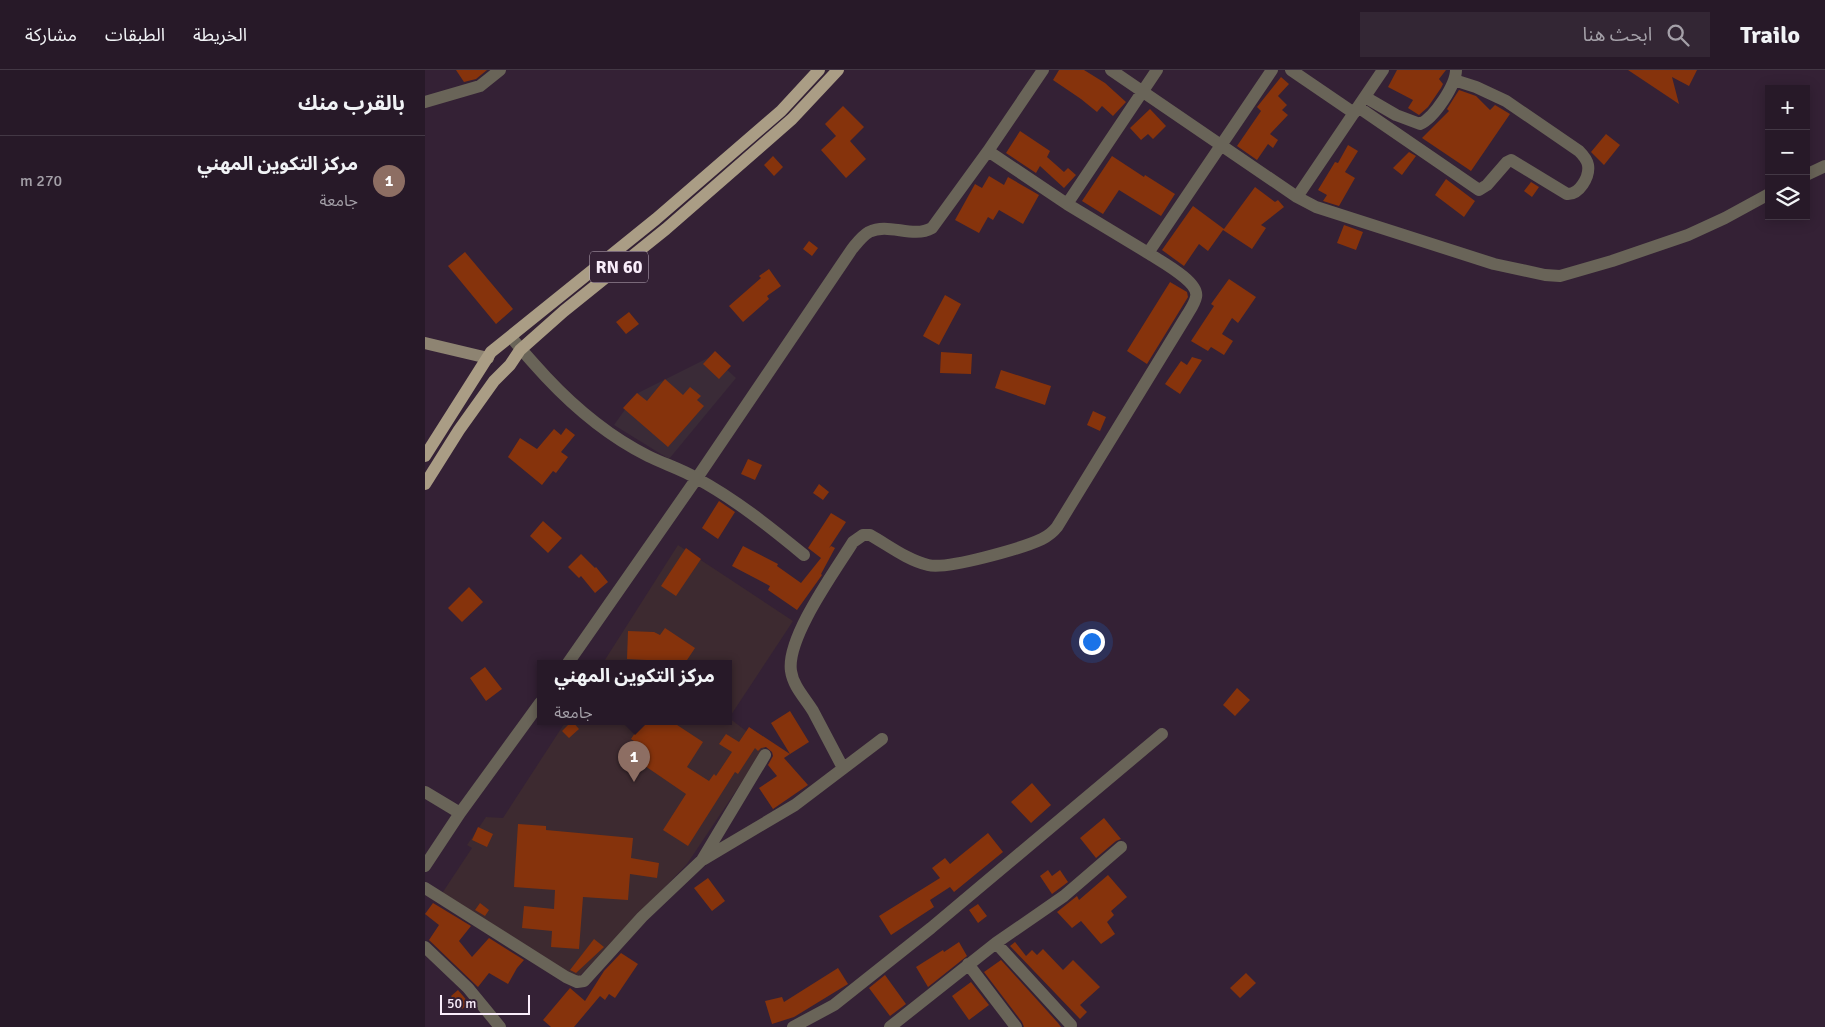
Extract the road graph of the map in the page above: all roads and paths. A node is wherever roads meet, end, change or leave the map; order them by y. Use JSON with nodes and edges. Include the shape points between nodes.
{"nodes":[{"id":1,"x":500,"y":70,"type":"edge"},
{"id":2,"x":819,"y":70,"type":"edge"},
{"id":3,"x":839,"y":70,"type":"edge"},
{"id":4,"x":1043,"y":70,"type":"edge"},
{"id":5,"x":1111,"y":70,"type":"edge"},
{"id":6,"x":1157,"y":70,"type":"edge"},
{"id":7,"x":1272,"y":70,"type":"edge"},
{"id":8,"x":1291,"y":70,"type":"edge"},
{"id":9,"x":1383,"y":70,"type":"edge"},
{"id":10,"x":1455,"y":75,"type":"edge"},
{"id":11,"x":1142,"y":90,"type":"junction"},
{"id":12,"x":425,"y":102,"type":"edge"},
{"id":13,"x":1359,"y":106,"type":"junction"},
{"id":14,"x":1222,"y":146,"type":"junction"},
{"id":15,"x":988,"y":151,"type":"junction"},
{"id":16,"x":1825,"y":166,"type":"edge"},
{"id":17,"x":1810,"y":172,"type":"edge"},
{"id":18,"x":1765,"y":196,"type":"edge"},
{"id":19,"x":1297,"y":197,"type":"junction"},
{"id":20,"x":1067,"y":204,"type":"junction"},
{"id":21,"x":1149,"y":254,"type":"junction"},
{"id":22,"x":511,"y":337,"type":"junction"},
{"id":23,"x":425,"y":343,"type":"edge"},
{"id":24,"x":520,"y":350,"type":"junction"},
{"id":25,"x":489,"y":355,"type":"junction"},
{"id":26,"x":510,"y":365,"type":"junction"},
{"id":27,"x":425,"y":456,"type":"edge"},
{"id":28,"x":697,"y":478,"type":"junction"},
{"id":29,"x":425,"y":484,"type":"edge"},
{"id":30,"x":804,"y":556,"type":"dead end"},
{"id":31,"x":570,"y":660,"type":"edge"},
{"id":32,"x":537,"y":707,"type":"edge"},
{"id":33,"x":1162,"y":734,"type":"dead end"},
{"id":34,"x":882,"y":739,"type":"dead end"},
{"id":35,"x":765,"y":755,"type":"dead end"},
{"id":36,"x":843,"y":768,"type":"junction"},
{"id":37,"x":425,"y":792,"type":"edge"},
{"id":38,"x":460,"y":813,"type":"junction"},
{"id":39,"x":1121,"y":847,"type":"dead end"},
{"id":40,"x":702,"y":860,"type":"junction"},
{"id":41,"x":425,"y":866,"type":"edge"},
{"id":42,"x":425,"y":888,"type":"edge"},
{"id":43,"x":996,"y":943,"type":"junction"},
{"id":44,"x":425,"y":947,"type":"edge"},
{"id":45,"x":968,"y":964,"type":"junction"},
{"id":46,"x":1071,"y":1025,"type":"dead end"},
{"id":47,"x":1013,"y":1026,"type":"edge"},
{"id":48,"x":500,"y":1027,"type":"edge"},
{"id":49,"x":793,"y":1027,"type":"edge"},
{"id":50,"x":890,"y":1027,"type":"edge"}],
"edges":[{"from":1,"to":12,"type":"street","via":[[480,86]]},
{"from":2,"to":22,"type":"main road","number":"RN 60","via":[[781,111]]},
{"from":3,"to":24,"type":"main road","number":"RN 60","via":[[785,126]]},
{"from":4,"to":15,"type":"street"},
{"from":5,"to":11,"type":"street"},
{"from":6,"to":11,"type":"street"},
{"from":7,"to":14,"type":"street"},
{"from":8,"to":13,"type":"street"},
{"from":9,"to":13,"type":"street"},
{"from":10,"to":13,"type":"street","via":[[1436,110],[1420,124]]},
{"from":10,"to":13,"type":"street","via":[[1501,98],[1579,151],[1588,170],[1578,190],[1567,194],[1511,160],[1479,190]]},
{"from":11,"to":14,"type":"street"},
{"from":11,"to":20,"type":"street"},
{"from":13,"to":19,"type":"street"},
{"from":14,"to":19,"type":"street"},
{"from":14,"to":21,"type":"street"},
{"from":15,"to":20,"type":"street"},
{"from":15,"to":28,"type":"street","via":[[932,228],[920,233],[875,230],[851,249]]},
{"from":16,"to":17,"type":"street"},
{"from":18,"to":19,"type":"street","via":[[1688,235],[1560,276],[1494,264],[1330,212]]},
{"from":20,"to":21,"type":"street"},
{"from":21,"to":36,"type":"street","via":[[1189,280],[1195,288],[1196,298],[1101,458],[1051,534],[1021,547],[950,566],[928,565],[870,535],[863,535],[853,542],[819,596],[796,642],[791,670],[797,687]]},
{"from":22,"to":24,"type":"street"},
{"from":22,"to":25,"type":"main road","number":"RN 60"},
{"from":23,"to":25,"type":"main road"},
{"from":24,"to":26,"type":"main road","number":"RN 60"},
{"from":24,"to":28,"type":"street","via":[[571,404],[610,434]]},
{"from":25,"to":26,"type":"main road","via":[[497,348],[504,348],[512,358]]},
{"from":25,"to":27,"type":"main road","number":"RN 60"},
{"from":26,"to":29,"type":"main road","number":"RN 60","via":[[494,381],[459,430]]},
{"from":28,"to":30,"type":"street","via":[[765,523]]},
{"from":28,"to":31,"type":"street"},
{"from":32,"to":38,"type":"street"},
{"from":33,"to":49,"type":"street","via":[[931,928],[834,1005]]},
{"from":34,"to":36,"type":"street"},
{"from":35,"to":40,"type":"street"},
{"from":36,"to":40,"type":"street","via":[[795,805]]},
{"from":37,"to":38,"type":"street"},
{"from":38,"to":41,"type":"street"},
{"from":39,"to":43,"type":"street","via":[[1064,896]]},
{"from":40,"to":42,"type":"street","via":[[584,981],[577,982]]},
{"from":43,"to":45,"type":"street"},
{"from":43,"to":46,"type":"street"},
{"from":44,"to":48,"type":"street","via":[[468,988]]},
{"from":45,"to":47,"type":"street"},
{"from":45,"to":50,"type":"street"}]}
